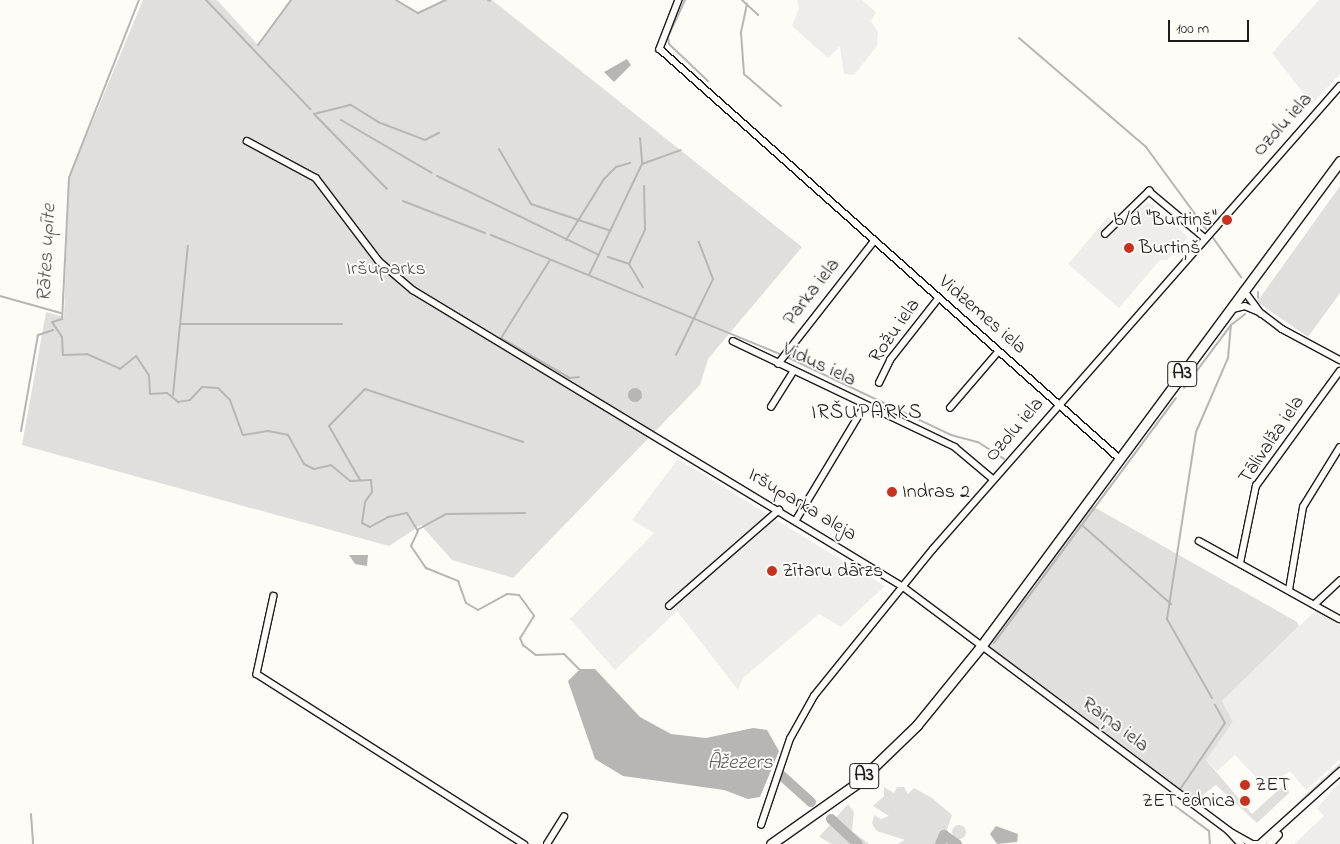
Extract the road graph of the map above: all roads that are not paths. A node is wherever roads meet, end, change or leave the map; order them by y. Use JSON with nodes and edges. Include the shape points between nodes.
{"nodes":[{"id":1,"x":679,"y":0,"type":"edge"},
{"id":2,"x":1340,"y":86,"type":"edge"},
{"id":3,"x":247,"y":141,"type":"dead end"},
{"id":4,"x":1340,"y":162,"type":"edge"},
{"id":5,"x":1105,"y":234,"type":"dead end"},
{"id":6,"x":1205,"y":238,"type":"junction"},
{"id":7,"x":874,"y":241,"type":"junction"},
{"id":8,"x":1244,"y":290,"type":"junction"},
{"id":9,"x":938,"y":299,"type":"junction"},
{"id":10,"x":1228,"y":312,"type":"junction"},
{"id":11,"x":1261,"y":313,"type":"junction"},
{"id":12,"x":733,"y":341,"type":"dead end"},
{"id":13,"x":998,"y":352,"type":"junction"},
{"id":14,"x":1340,"y":360,"type":"edge"},
{"id":15,"x":778,"y":364,"type":"junction"},
{"id":16,"x":1340,"y":371,"type":"edge"},
{"id":17,"x":793,"y":372,"type":"junction"},
{"id":18,"x":879,"y":383,"type":"dead end"},
{"id":19,"x":865,"y":405,"type":"junction"},
{"id":20,"x":1057,"y":405,"type":"junction"},
{"id":21,"x":771,"y":407,"type":"dead end"},
{"id":22,"x":950,"y":408,"type":"dead end"},
{"id":23,"x":1340,"y":447,"type":"edge"},
{"id":24,"x":1119,"y":458,"type":"junction"},
{"id":25,"x":993,"y":479,"type":"junction"},
{"id":26,"x":779,"y":510,"type":"junction"},
{"id":27,"x":796,"y":520,"type":"junction"},
{"id":28,"x":1199,"y":541,"type":"dead end"},
{"id":29,"x":1240,"y":563,"type":"junction"},
{"id":30,"x":1340,"y":581,"type":"edge"},
{"id":31,"x":902,"y":586,"type":"junction"},
{"id":32,"x":1289,"y":590,"type":"junction"},
{"id":33,"x":274,"y":596,"type":"dead end"},
{"id":34,"x":1316,"y":603,"type":"junction"},
{"id":35,"x":669,"y":606,"type":"dead end"},
{"id":36,"x":1340,"y":619,"type":"edge"},
{"id":37,"x":982,"y":645,"type":"junction"},
{"id":38,"x":1340,"y":771,"type":"edge"},
{"id":39,"x":564,"y":817,"type":"dead end"},
{"id":40,"x":761,"y":825,"type":"dead end"},
{"id":41,"x":1282,"y":827,"type":"junction"},
{"id":42,"x":1229,"y":831,"type":"junction"},
{"id":43,"x":1261,"y":843,"type":"edge"},
{"id":44,"x":524,"y":844,"type":"edge"},
{"id":45,"x":547,"y":844,"type":"edge"},
{"id":46,"x":771,"y":844,"type":"edge"},
{"id":47,"x":1241,"y":844,"type":"edge"},
{"id":48,"x":1251,"y":844,"type":"edge"},
{"id":49,"x":1269,"y":844,"type":"edge"}],
"edges":[{"from":1,"to":7,"type":"street","name":"Vidzemes iela","via":[[660,49]]},
{"from":2,"to":6,"type":"street","name":"Ozolu iela"},
{"from":3,"to":26,"type":"street","name":"Iršuparka aleja","via":[[316,178],[379,261],[405,284]]},
{"from":4,"to":8,"type":"highway","number":"A3"},
{"from":5,"to":6,"type":"street","via":[[1149,191]]},
{"from":6,"to":20,"type":"street","name":"Ozolu iela"},
{"from":7,"to":9,"type":"street","name":"Vidzemes iela"},
{"from":7,"to":15,"type":"street","name":"Parka iela"},
{"from":8,"to":10,"type":"highway","number":"A3"},
{"from":8,"to":11,"type":"street"},
{"from":9,"to":13,"type":"street","name":"Vidzemes iela"},
{"from":9,"to":18,"type":"street","name":"Rožu iela","via":[[890,360]]},
{"from":10,"to":11,"type":"street","via":[[1242,305]]},
{"from":10,"to":24,"type":"highway","number":"A3"},
{"from":11,"to":14,"type":"street"},
{"from":12,"to":15,"type":"street","name":"Vidus iela"},
{"from":13,"to":20,"type":"street","name":"Vidzemes iela"},
{"from":13,"to":22,"type":"street"},
{"from":15,"to":17,"type":"street","name":"Vidus iela"},
{"from":16,"to":29,"type":"street","name":"Tālivalža iela","via":[[1256,486]]},
{"from":17,"to":19,"type":"street","name":"Vidus iela"},
{"from":17,"to":21,"type":"street"},
{"from":19,"to":25,"type":"street","name":"Vidus iela","via":[[955,447]]},
{"from":19,"to":27,"type":"street"},
{"from":20,"to":24,"type":"street","name":"Vidzemes iela"},
{"from":20,"to":25,"type":"street","name":"Ozolu iela"},
{"from":23,"to":32,"type":"street","via":[[1303,507]]},
{"from":24,"to":37,"type":"highway","number":"A3"},
{"from":25,"to":31,"type":"street","name":"Ozolu iela"},
{"from":26,"to":27,"type":"street","name":"Iršuparka aleja"},
{"from":26,"to":35,"type":"street"},
{"from":27,"to":31,"type":"street","name":"Iršuparka aleja"},
{"from":28,"to":29,"type":"street"},
{"from":29,"to":32,"type":"street"},
{"from":30,"to":34,"type":"street"},
{"from":31,"to":37,"type":"street","name":"Iršuparka aleja"},
{"from":31,"to":40,"type":"street","name":"Ozolu iela","via":[[814,696],[790,739]]},
{"from":32,"to":34,"type":"street"},
{"from":33,"to":44,"type":"street","via":[[257,674]]},
{"from":34,"to":36,"type":"street"},
{"from":37,"to":42,"type":"street","name":"Raiņa iela"},
{"from":37,"to":46,"type":"highway","number":"A3","via":[[902,740],[823,809]]},
{"from":38,"to":41,"type":"main road"},
{"from":39,"to":45,"type":"street"},
{"from":41,"to":43,"type":"main road"},
{"from":41,"to":49,"type":"main road"},
{"from":42,"to":47,"type":"street","name":"Raiņa iela"},
{"from":42,"to":48,"type":"street","name":"Raiņa iela"},
{"from":43,"to":48,"type":"main road"}]}
